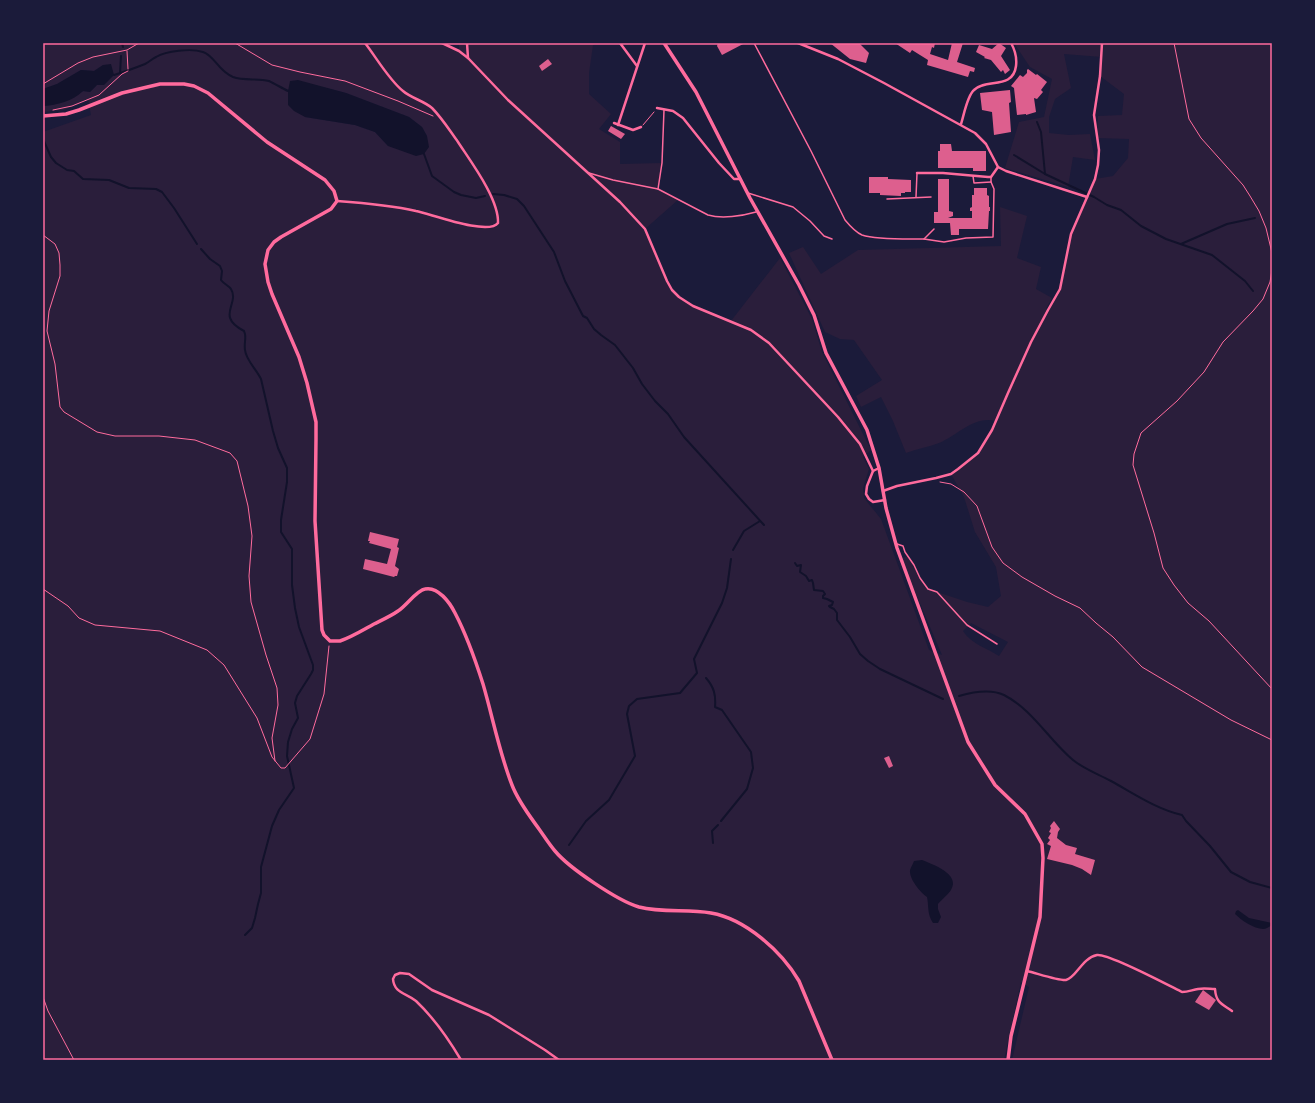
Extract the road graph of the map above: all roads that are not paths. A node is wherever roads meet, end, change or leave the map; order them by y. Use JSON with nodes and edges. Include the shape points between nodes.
{"nodes":[{"id":1,"x":365,"y":43,"type":"edge"},
{"id":2,"x":442,"y":43,"type":"edge"},
{"id":3,"x":467,"y":43,"type":"edge"},
{"id":4,"x":620,"y":43,"type":"edge"},
{"id":5,"x":645,"y":43,"type":"edge"},
{"id":6,"x":664,"y":43,"type":"edge"},
{"id":7,"x":754,"y":43,"type":"edge"},
{"id":8,"x":798,"y":43,"type":"edge"},
{"id":9,"x":1011,"y":43,"type":"edge"},
{"id":10,"x":1102,"y":43,"type":"edge"},
{"id":11,"x":468,"y":58,"type":"junction"},
{"id":12,"x":637,"y":67,"type":"junction"},
{"id":13,"x":657,"y":108,"type":"road end"},
{"id":14,"x":664,"y":110,"type":"junction"},
{"id":15,"x":43,"y":116,"type":"edge"},
{"id":16,"x":961,"y":124,"type":"junction"},
{"id":17,"x":641,"y":127,"type":"road end"},
{"id":18,"x":998,"y":167,"type":"junction"},
{"id":19,"x":587,"y":172,"type":"junction"},
{"id":20,"x":917,"y":173,"type":"joint"},
{"id":21,"x":973,"y":176,"type":"junction"},
{"id":22,"x":991,"y":177,"type":"junction"},
{"id":23,"x":740,"y":179,"type":"junction"},
{"id":24,"x":991,"y":182,"type":"junction"},
{"id":25,"x":658,"y":189,"type":"junction"},
{"id":26,"x":748,"y":193,"type":"junction"},
{"id":27,"x":916,"y":197,"type":"junction"},
{"id":28,"x":931,"y":197,"type":"dead end"},
{"id":29,"x":1087,"y":197,"type":"junction"},
{"id":30,"x":887,"y":198,"type":"dead end"},
{"id":31,"x":337,"y":202,"type":"junction"},
{"id":32,"x":758,"y":211,"type":"junction"},
{"id":33,"x":934,"y":229,"type":"dead end"},
{"id":34,"x":832,"y":239,"type":"dead end"},
{"id":35,"x":924,"y":239,"type":"junction"},
{"id":36,"x":879,"y":468,"type":"junction"},
{"id":37,"x":873,"y":471,"type":"junction"},
{"id":38,"x":883,"y":491,"type":"junction"},
{"id":39,"x":885,"y":500,"type":"junction"},
{"id":40,"x":896,"y":544,"type":"junction"},
{"id":41,"x":997,"y":644,"type":"dead end"},
{"id":42,"x":1027,"y":971,"type":"junction"},
{"id":43,"x":1232,"y":1011,"type":"dead end"},
{"id":44,"x":461,"y":1060,"type":"edge"},
{"id":45,"x":559,"y":1060,"type":"edge"},
{"id":46,"x":832,"y":1060,"type":"edge"},
{"id":47,"x":1008,"y":1060,"type":"edge"}],
"edges":[{"from":1,"to":31,"type":"street","via":[[395,83],[403,91],[431,108],[444,123],[487,188],[494,203],[498,223],[493,227],[474,226],[374,203]]},
{"from":2,"to":11,"type":"street"},
{"from":3,"to":11,"type":"street"},
{"from":4,"to":12,"type":"street"},
{"from":5,"to":12,"type":"street"},
{"from":6,"to":23,"type":"street","via":[[696,92]]},
{"from":7,"to":35,"type":"lane","via":[[851,228],[872,237]]},
{"from":8,"to":16,"type":"street","via":[[838,58]]},
{"from":9,"to":16,"type":"street","via":[[1017,60],[1016,70],[1006,81],[974,89],[970,94]]},
{"from":10,"to":29,"type":"street","via":[[1094,116],[1098,166]]},
{"from":11,"to":19,"type":"street","via":[[508,100]]},
{"from":12,"to":17,"type":"street","via":[[616,124],[633,130]]},
{"from":13,"to":14,"type":"street"},
{"from":14,"to":23,"type":"street","via":[[673,111],[683,118],[719,163],[734,179]]},
{"from":14,"to":25,"type":"lane","via":[[664,148]]},
{"from":15,"to":31,"type":"street","via":[[66,114],[122,93],[160,84],[194,86],[208,93],[267,142],[325,180],[334,191]]},
{"from":16,"to":18,"type":"street","via":[[986,144]]},
{"from":18,"to":22,"type":"street"},
{"from":18,"to":29,"type":"street"},
{"from":19,"to":25,"type":"lane"},
{"from":19,"to":37,"type":"street","via":[[645,229],[672,290],[693,306],[751,330],[769,343],[860,444]]},
{"from":20,"to":21,"type":"street"},
{"from":20,"to":27,"type":"lane"},
{"from":21,"to":22,"type":"street"},
{"from":21,"to":24,"type":"lane","via":[[974,183]]},
{"from":22,"to":24,"type":"lane"},
{"from":23,"to":26,"type":"street"},
{"from":24,"to":35,"type":"lane","via":[[994,189],[993,237],[944,242]]},
{"from":25,"to":32,"type":"lane","via":[[708,215],[733,216]]},
{"from":26,"to":32,"type":"street"},
{"from":26,"to":34,"type":"lane","via":[[793,207],[824,236]]},
{"from":27,"to":28,"type":"lane"},
{"from":27,"to":30,"type":"lane"},
{"from":29,"to":38,"type":"street","via":[[1071,234],[1060,289],[1034,336],[992,430],[978,453],[951,474]]},
{"from":31,"to":46,"type":"street","via":[[326,212],[274,242],[268,250],[265,264],[272,294],[299,357],[316,422],[317,554],[324,635],[330,641],[340,641],[396,612],[420,590],[430,589],[440,594],[455,612],[479,673],[512,785],[520,803],[556,852],[594,882],[637,906],[712,913],[738,923],[761,938],[781,955],[796,975]]},
{"from":32,"to":36,"type":"street","via":[[808,303],[826,353],[867,430]]},
{"from":33,"to":35,"type":"lane"},
{"from":36,"to":37,"type":"street"},
{"from":36,"to":38,"type":"street"},
{"from":37,"to":39,"type":"street","via":[[866,494],[873,502]]},
{"from":38,"to":39,"type":"street"},
{"from":39,"to":40,"type":"street"},
{"from":40,"to":41,"type":"lane","via":[[903,546],[928,589],[937,592],[967,625]]},
{"from":40,"to":42,"type":"street","via":[[968,742],[996,786],[1025,814],[1042,844],[1040,917]]},
{"from":42,"to":43,"type":"street","via":[[1067,980],[1085,960],[1100,955],[1182,992],[1197,989],[1215,990],[1219,1001]]},
{"from":42,"to":47,"type":"street","via":[[1011,1036]]},
{"from":44,"to":45,"type":"street","via":[[430,1014],[413,999],[397,990],[393,979],[395,975],[409,974],[432,990],[489,1015]]}]}
